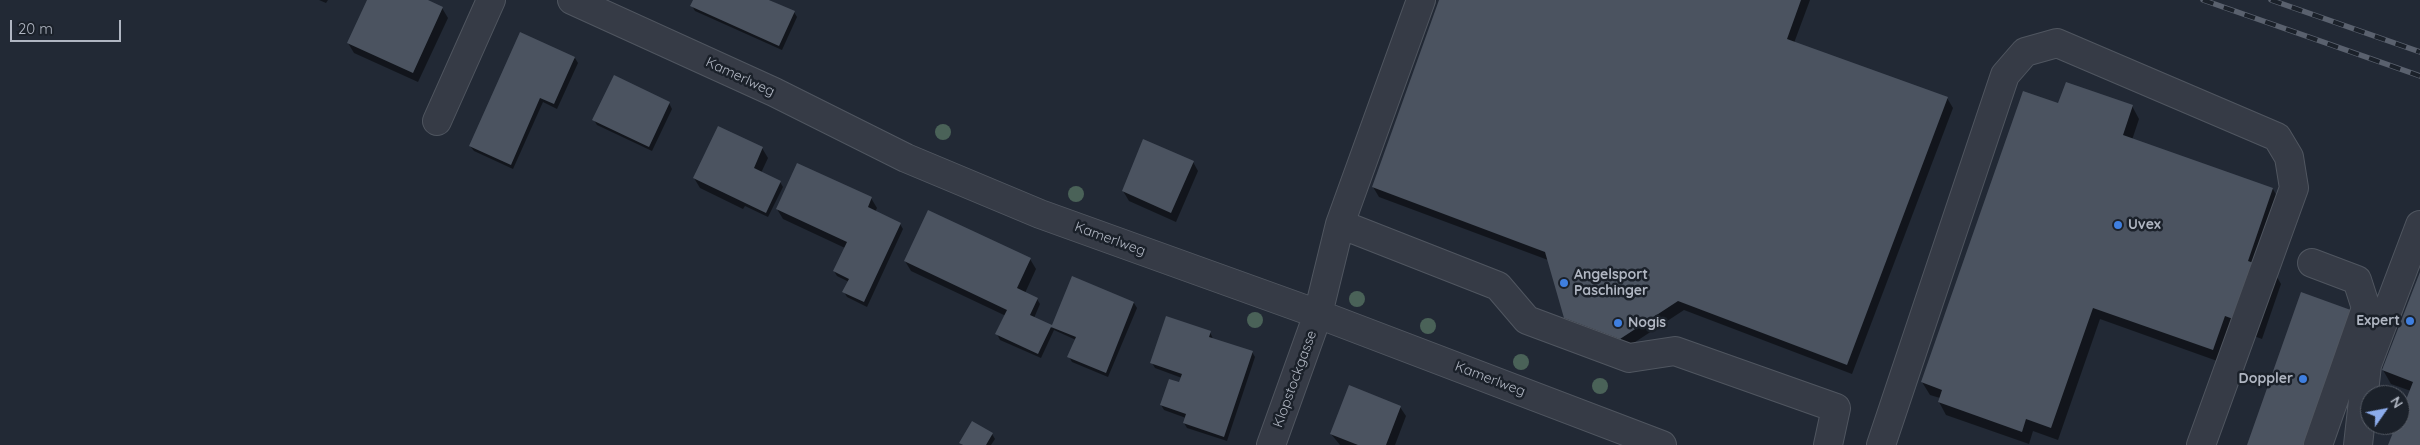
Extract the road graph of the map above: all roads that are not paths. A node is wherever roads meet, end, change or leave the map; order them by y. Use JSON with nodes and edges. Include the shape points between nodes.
{"nodes":[{"id":1,"x":490,"y":0,"type":"edge"},
{"id":2,"x":572,"y":0,"type":"edge"},
{"id":3,"x":1421,"y":0,"type":"edge"},
{"id":4,"x":437,"y":121,"type":"dead end"},
{"id":5,"x":1340,"y":224,"type":"junction"},
{"id":6,"x":2420,"y":224,"type":"edge"},
{"id":7,"x":2312,"y":263,"type":"dead end"},
{"id":8,"x":1318,"y":314,"type":"junction"},
{"id":9,"x":1271,"y":445,"type":"edge"},
{"id":10,"x":1662,"y":445,"type":"edge"},
{"id":11,"x":1828,"y":445,"type":"edge"},
{"id":12,"x":1882,"y":445,"type":"edge"},
{"id":13,"x":2201,"y":445,"type":"edge"},
{"id":14,"x":2318,"y":445,"type":"edge"},
{"id":15,"x":2358,"y":445,"type":"edge"}],
"edges":[{"from":1,"to":4,"type":"street"},
{"from":2,"to":8,"type":"street","name":"Kamerlweg","via":[[774,92],[906,158],[1040,214]]},
{"from":3,"to":5,"type":"street","name":"Klopstockgasse"},
{"from":5,"to":8,"type":"street","name":"Klopstockgasse"},
{"from":5,"to":11,"type":"street","via":[[1498,286],[1527,320],[1630,358],[1675,351],[1836,408]]},
{"from":6,"to":15,"type":"street","via":[[2367,365]]},
{"from":7,"to":14,"type":"street","via":[[2357,280],[2366,308]]},
{"from":8,"to":9,"type":"street","name":"Klopstockgasse"},
{"from":8,"to":10,"type":"street","name":"Kamerlweg"},
{"from":12,"to":13,"type":"street","via":[[2005,75],[2025,52],[2057,42],[2276,137],[2289,157],[2294,188]]}]}
